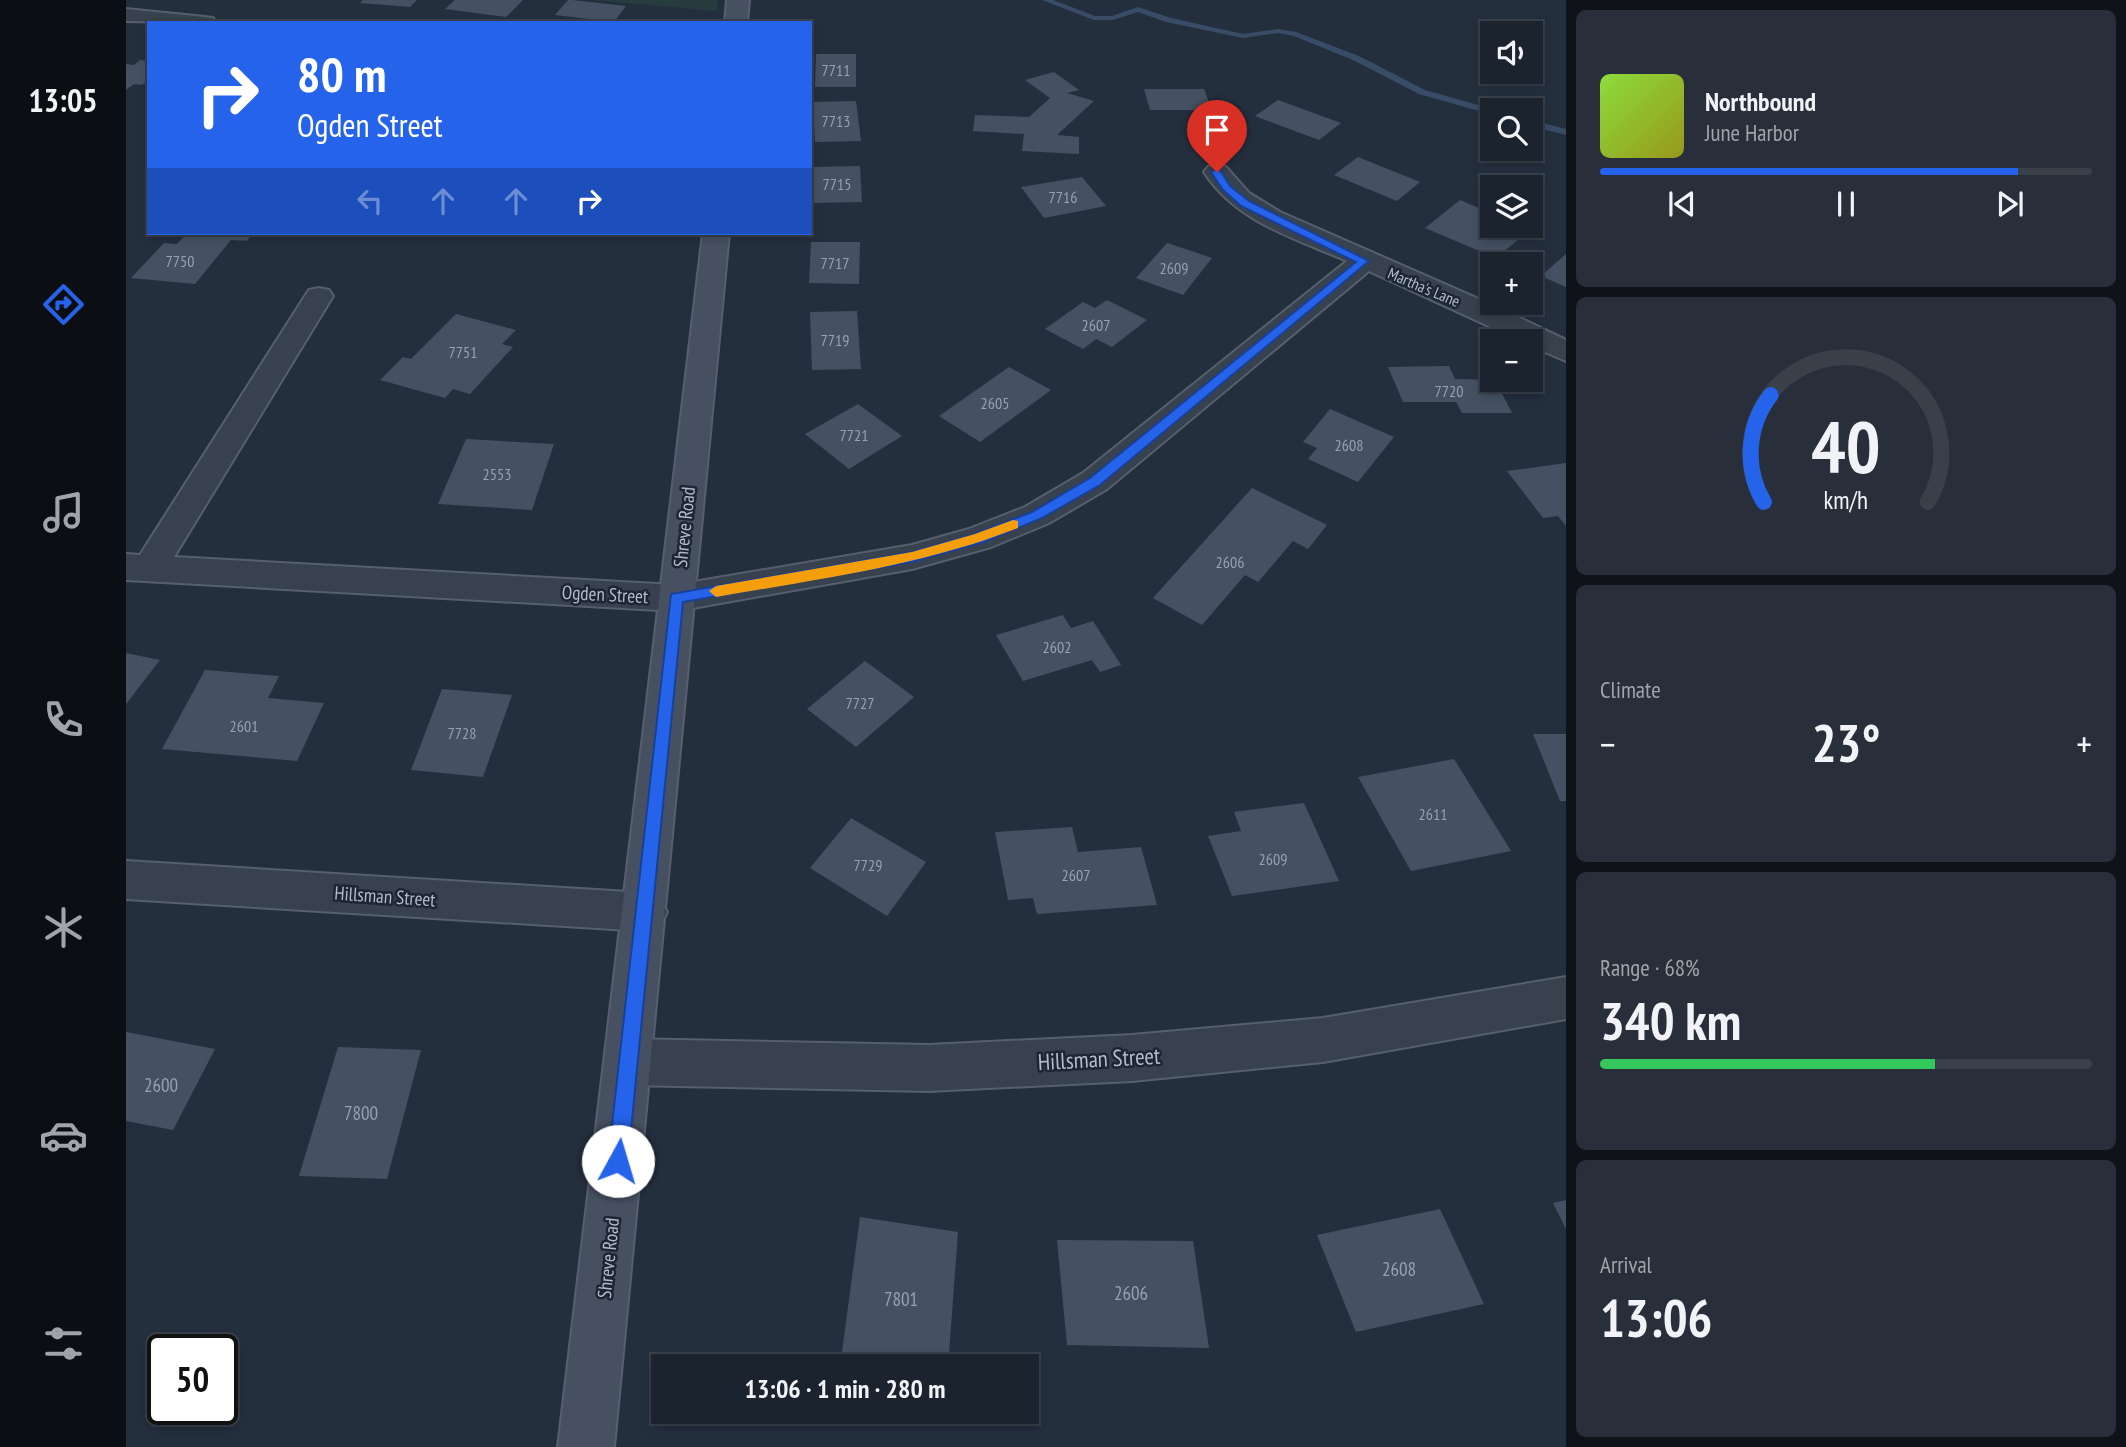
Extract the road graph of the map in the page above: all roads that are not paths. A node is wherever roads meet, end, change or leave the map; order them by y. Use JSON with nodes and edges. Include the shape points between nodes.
{"nodes":[{"id":1,"x":738,"y":0,"type":"edge"},
{"id":2,"x":126,"y":15,"type":"edge"},
{"id":3,"x":185,"y":21,"type":"edge"},
{"id":4,"x":736,"y":21,"type":"edge"},
{"id":5,"x":1217,"y":172,"type":"dead end"},
{"id":6,"x":716,"y":235,"type":"edge"},
{"id":7,"x":1364,"y":261,"type":"junction"},
{"id":8,"x":319,"y":296,"type":"dead end"},
{"id":9,"x":1566,"y":352,"type":"edge"},
{"id":10,"x":137,"y":568,"type":"edge"},
{"id":11,"x":676,"y":598,"type":"junction"},
{"id":12,"x":126,"y":880,"type":"edge"},
{"id":13,"x":645,"y":912,"type":"junction"},
{"id":14,"x":1566,"y":998,"type":"edge"},
{"id":15,"x":629,"y":1062,"type":"junction"},
{"id":16,"x":586,"y":1447,"type":"edge"}],
"edges":[{"from":1,"to":4,"type":"main road"},
{"from":2,"to":3,"type":"street"},
{"from":5,"to":7,"type":"street","name":"Martha's Lane","via":[[1226,188],[1245,204]]},
{"from":6,"to":11,"type":"main road","name":"Shreve Road"},
{"from":7,"to":9,"type":"street","name":"Martha's Lane"},
{"from":7,"to":11,"type":"street","name":"Ogden Street","via":[[1095,481],[1037,515],[912,557]]},
{"from":8,"to":10,"type":"street"},
{"from":10,"to":11,"type":"street","name":"Ogden Street"},
{"from":11,"to":13,"type":"main road","name":"Shreve Road"},
{"from":12,"to":13,"type":"street","name":"Hillsman Street"},
{"from":13,"to":15,"type":"main road","name":"Shreve Road"},
{"from":14,"to":15,"type":"street","name":"Hillsman Street","via":[[1322,1040],[1132,1058],[929,1068]]},
{"from":15,"to":16,"type":"main road","name":"Shreve Road"}]}
